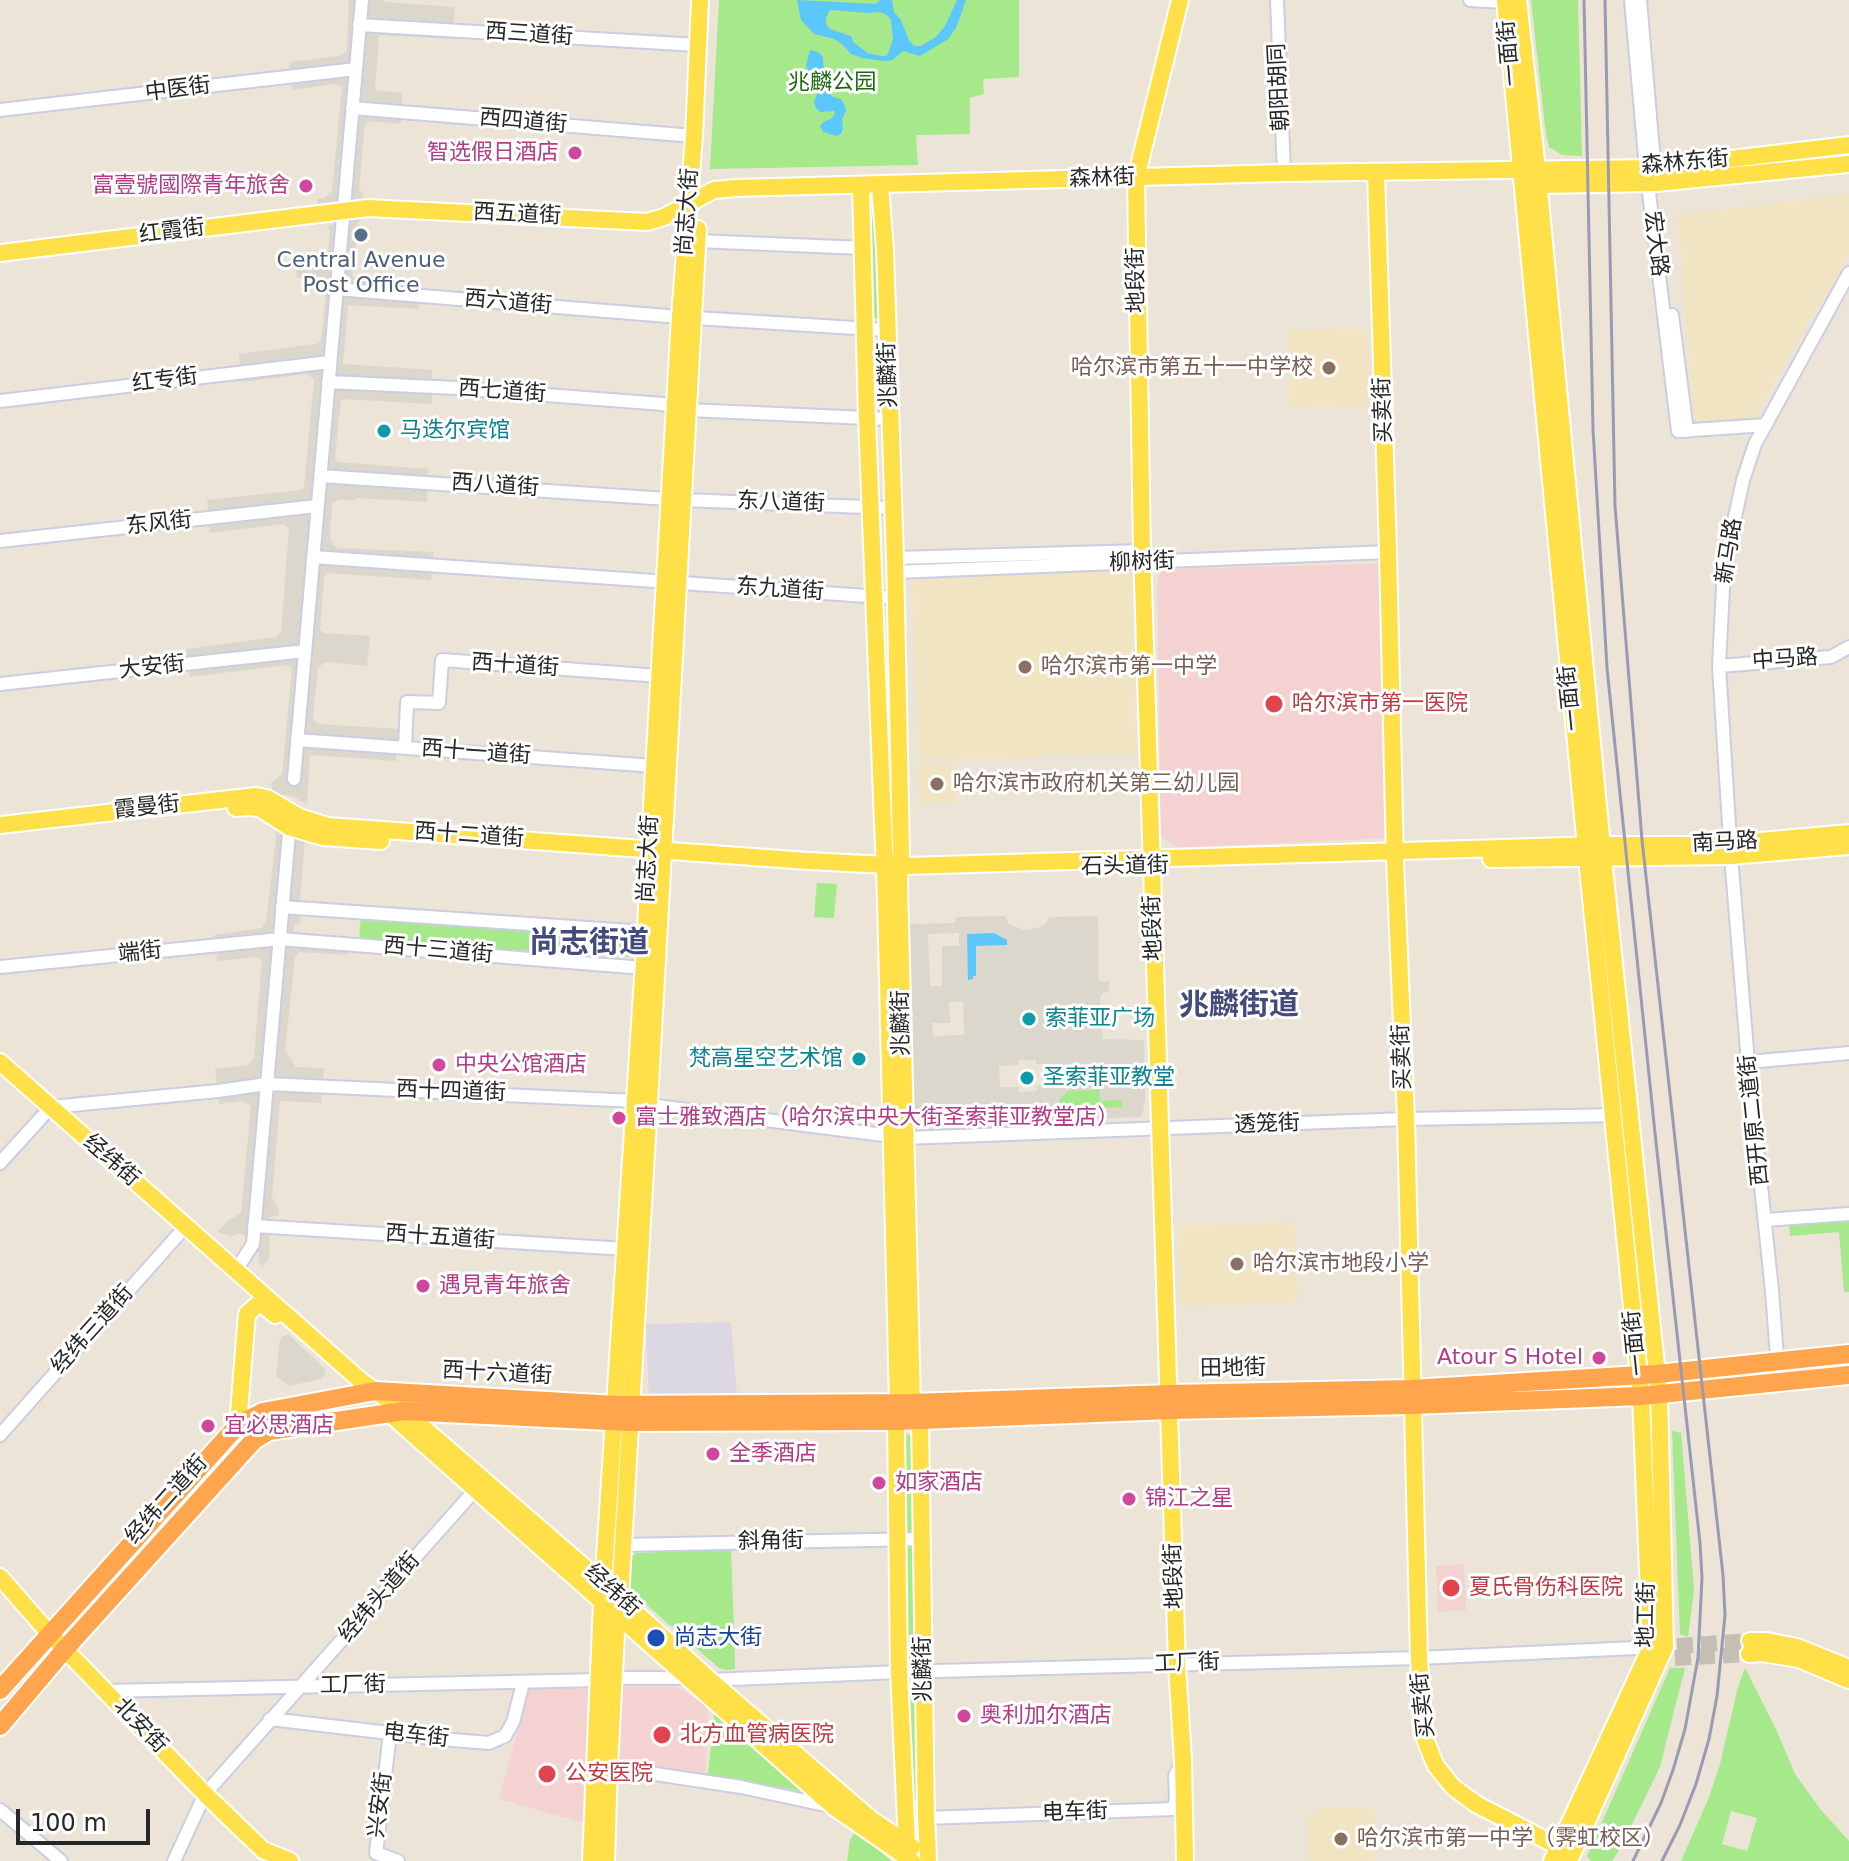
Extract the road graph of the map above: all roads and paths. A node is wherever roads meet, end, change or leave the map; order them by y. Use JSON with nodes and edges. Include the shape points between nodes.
{"nodes":[{"id":1,"x":362,"y":0,"type":"edge"},
{"id":2,"x":700,"y":0,"type":"edge"},
{"id":3,"x":711,"y":0,"type":"edge"},
{"id":4,"x":1180,"y":0,"type":"edge"},
{"id":5,"x":1277,"y":0,"type":"edge"},
{"id":6,"x":1470,"y":0,"type":"edge"},
{"id":7,"x":1631,"y":0,"type":"edge"},
{"id":8,"x":1640,"y":0,"type":"edge"},
{"id":9,"x":1510,"y":1,"type":"edge"},
{"id":10,"x":359,"y":25,"type":"junction"},
{"id":11,"x":698,"y":45,"type":"junction"},
{"id":12,"x":356,"y":69,"type":"junction"},
{"id":13,"x":352,"y":108,"type":"junction"},
{"id":14,"x":0,"y":110,"type":"edge"},
{"id":15,"x":694,"y":136,"type":"junction"},
{"id":16,"x":1849,"y":145,"type":"edge"},
{"id":17,"x":1849,"y":164,"type":"edge"},
{"id":18,"x":1284,"y":173,"type":"junction"},
{"id":19,"x":1376,"y":173,"type":"junction"},
{"id":20,"x":1532,"y":175,"type":"junction"},
{"id":21,"x":1651,"y":175,"type":"junction"},
{"id":22,"x":1136,"y":178,"type":"junction"},
{"id":23,"x":880,"y":185,"type":"junction"},
{"id":24,"x":861,"y":186,"type":"junction"},
{"id":25,"x":694,"y":202,"type":"junction"},
{"id":26,"x":343,"y":211,"type":"junction"},
{"id":27,"x":697,"y":241,"type":"junction"},
{"id":28,"x":863,"y":248,"type":"junction"},
{"id":29,"x":0,"y":253,"type":"edge"},
{"id":30,"x":1849,"y":273,"type":"edge"},
{"id":31,"x":336,"y":289,"type":"junction"},
{"id":32,"x":687,"y":317,"type":"junction"},
{"id":33,"x":864,"y":329,"type":"junction"},
{"id":34,"x":887,"y":330,"type":"junction"},
{"id":35,"x":330,"y":362,"type":"junction"},
{"id":36,"x":328,"y":382,"type":"junction"},
{"id":37,"x":0,"y":401,"type":"edge"},
{"id":38,"x":682,"y":410,"type":"junction"},
{"id":39,"x":867,"y":418,"type":"junction"},
{"id":40,"x":890,"y":419,"type":"junction"},
{"id":41,"x":1766,"y":425,"type":"junction"},
{"id":42,"x":320,"y":476,"type":"junction"},
{"id":43,"x":676,"y":499,"type":"junction"},
{"id":44,"x":317,"y":506,"type":"junction"},
{"id":45,"x":870,"y":507,"type":"junction"},
{"id":46,"x":892,"y":508,"type":"junction"},
{"id":47,"x":0,"y":541,"type":"edge"},
{"id":48,"x":1388,"y":552,"type":"junction"},
{"id":49,"x":313,"y":557,"type":"junction"},
{"id":50,"x":1143,"y":557,"type":"junction"},
{"id":51,"x":895,"y":565,"type":"junction"},
{"id":52,"x":672,"y":582,"type":"junction"},
{"id":53,"x":874,"y":597,"type":"junction"},
{"id":54,"x":895,"y":598,"type":"junction"},
{"id":55,"x":1849,"y":647,"type":"edge"},
{"id":56,"x":305,"y":651,"type":"junction"},
{"id":57,"x":1719,"y":666,"type":"junction"},
{"id":58,"x":660,"y":676,"type":"junction"},
{"id":59,"x":0,"y":684,"type":"edge"},
{"id":60,"x":297,"y":740,"type":"junction"},
{"id":61,"x":405,"y":747,"type":"junction"},
{"id":62,"x":654,"y":766,"type":"junction"},
{"id":63,"x":294,"y":779,"type":"dead end"},
{"id":64,"x":290,"y":824,"type":"junction"},
{"id":65,"x":0,"y":825,"type":"edge"},
{"id":66,"x":1849,"y":833,"type":"edge"},
{"id":67,"x":0,"y":835,"type":"edge"},
{"id":68,"x":1849,"y":846,"type":"edge"},
{"id":69,"x":1731,"y":850,"type":"junction"},
{"id":70,"x":1594,"y":852,"type":"junction"},
{"id":71,"x":656,"y":854,"type":"junction"},
{"id":72,"x":1395,"y":856,"type":"junction"},
{"id":73,"x":1152,"y":862,"type":"junction"},
{"id":74,"x":892,"y":869,"type":"junction"},
{"id":75,"x":282,"y":907,"type":"junction"},
{"id":76,"x":646,"y":932,"type":"junction"},
{"id":77,"x":280,"y":939,"type":"junction"},
{"id":78,"x":0,"y":967,"type":"edge"},
{"id":79,"x":644,"y":968,"type":"junction"},
{"id":80,"x":1849,"y":1053,"type":"edge"},
{"id":81,"x":0,"y":1062,"type":"edge"},
{"id":82,"x":1748,"y":1062,"type":"junction"},
{"id":83,"x":267,"y":1084,"type":"junction"},
{"id":84,"x":642,"y":1102,"type":"junction"},
{"id":85,"x":51,"y":1107,"type":"junction"},
{"id":86,"x":1622,"y":1115,"type":"junction"},
{"id":87,"x":1406,"y":1119,"type":"junction"},
{"id":88,"x":1161,"y":1129,"type":"junction"},
{"id":89,"x":898,"y":1137,"type":"junction"},
{"id":90,"x":0,"y":1163,"type":"edge"},
{"id":91,"x":1849,"y":1214,"type":"edge"},
{"id":92,"x":1765,"y":1220,"type":"junction"},
{"id":93,"x":186,"y":1226,"type":"junction"},
{"id":94,"x":254,"y":1226,"type":"junction"},
{"id":95,"x":625,"y":1249,"type":"junction"},
{"id":96,"x":236,"y":1270,"type":"junction"},
{"id":97,"x":1849,"y":1354,"type":"edge"},
{"id":98,"x":1778,"y":1361,"type":"junction"},
{"id":99,"x":1648,"y":1375,"type":"junction"},
{"id":100,"x":1849,"y":1375,"type":"edge"},
{"id":101,"x":1779,"y":1383,"type":"junction"},
{"id":102,"x":368,"y":1386,"type":"junction"},
{"id":103,"x":1650,"y":1395,"type":"junction"},
{"id":104,"x":1412,"y":1397,"type":"junction"},
{"id":105,"x":1170,"y":1402,"type":"junction"},
{"id":106,"x":396,"y":1411,"type":"junction"},
{"id":107,"x":907,"y":1412,"type":"junction"},
{"id":108,"x":622,"y":1414,"type":"junction"},
{"id":109,"x":238,"y":1425,"type":"junction"},
{"id":110,"x":0,"y":1435,"type":"edge"},
{"id":111,"x":475,"y":1490,"type":"junction"},
{"id":112,"x":897,"y":1539,"type":"junction"},
{"id":113,"x":921,"y":1539,"type":"junction"},
{"id":114,"x":622,"y":1545,"type":"junction"},
{"id":115,"x":0,"y":1577,"type":"edge"},
{"id":116,"x":604,"y":1584,"type":"junction"},
{"id":117,"x":620,"y":1598,"type":"junction"},
{"id":118,"x":602,"y":1602,"type":"junction"},
{"id":119,"x":617,"y":1615,"type":"junction"},
{"id":120,"x":50,"y":1634,"type":"junction"},
{"id":121,"x":65,"y":1649,"type":"junction"},
{"id":122,"x":1665,"y":1651,"type":"junction"},
{"id":123,"x":1419,"y":1658,"type":"junction"},
{"id":124,"x":1177,"y":1665,"type":"junction"},
{"id":125,"x":1849,"y":1668,"type":"edge"},
{"id":126,"x":899,"y":1672,"type":"junction"},
{"id":127,"x":925,"y":1672,"type":"junction"},
{"id":128,"x":688,"y":1678,"type":"junction"},
{"id":129,"x":607,"y":1679,"type":"junction"},
{"id":130,"x":710,"y":1680,"type":"junction"},
{"id":131,"x":1849,"y":1680,"type":"edge"},
{"id":132,"x":523,"y":1683,"type":"junction"},
{"id":133,"x":300,"y":1687,"type":"junction"},
{"id":134,"x":0,"y":1690,"type":"edge"},
{"id":135,"x":106,"y":1691,"type":"junction"},
{"id":136,"x":270,"y":1719,"type":"junction"},
{"id":137,"x":0,"y":1726,"type":"edge"},
{"id":138,"x":390,"y":1733,"type":"junction"},
{"id":139,"x":1183,"y":1760,"type":"junction"},
{"id":140,"x":609,"y":1767,"type":"junction"},
{"id":141,"x":205,"y":1794,"type":"junction"},
{"id":142,"x":835,"y":1808,"type":"junction"},
{"id":143,"x":0,"y":1810,"type":"edge"},
{"id":144,"x":926,"y":1818,"type":"junction"},
{"id":145,"x":918,"y":1857,"type":"edge"},
{"id":146,"x":1566,"y":1857,"type":"edge"},
{"id":147,"x":61,"y":1861,"type":"edge"},
{"id":148,"x":174,"y":1861,"type":"edge"},
{"id":149,"x":290,"y":1861,"type":"edge"},
{"id":150,"x":398,"y":1861,"type":"edge"},
{"id":151,"x":591,"y":1861,"type":"edge"},
{"id":152,"x":606,"y":1861,"type":"edge"},
{"id":153,"x":1185,"y":1861,"type":"edge"}],
"edges":[{"from":1,"to":10,"type":"street"},
{"from":2,"to":11,"type":"main road","name":"尚志大街"},
{"from":3,"to":25,"type":"main road","name":"尚志大街"},
{"from":4,"to":22,"type":"main road","name":"地段街"},
{"from":5,"to":18,"type":"street","name":"朝阳胡同"},
{"from":6,"to":9,"type":"street"},
{"from":7,"to":21,"type":"street","name":"宏大路"},
{"from":8,"to":21,"type":"street","name":"宏大路"},
{"from":9,"to":20,"type":"main road","name":"一面街"},
{"from":10,"to":11,"type":"street","name":"西三道街"},
{"from":10,"to":12,"type":"street"},
{"from":11,"to":15,"type":"main road","name":"尚志大街"},
{"from":12,"to":13,"type":"street"},
{"from":12,"to":14,"type":"street","name":"中医街"},
{"from":13,"to":15,"type":"street","name":"西四道街"},
{"from":13,"to":26,"type":"street"},
{"from":15,"to":25,"type":"main road","name":"尚志大街"},
{"from":16,"to":21,"type":"main road","name":"森林东街"},
{"from":17,"to":21,"type":"main road","name":"森林东街"},
{"from":18,"to":19,"type":"main road","name":"森林街"},
{"from":18,"to":22,"type":"main road","name":"森林街"},
{"from":19,"to":20,"type":"main road","name":"森林街"},
{"from":19,"to":48,"type":"main road","name":"买卖街"},
{"from":20,"to":21,"type":"main road","name":"森林东街"},
{"from":20,"to":70,"type":"main road","name":"一面街"},
{"from":21,"to":41,"type":"street","name":"宏大路","via":[[1678,431]]},
{"from":22,"to":23,"type":"main road","name":"森林街"},
{"from":22,"to":50,"type":"main road","name":"地段街"},
{"from":23,"to":24,"type":"main road","name":"森林街"},
{"from":23,"to":34,"type":"main road","name":"兆麟街"},
{"from":24,"to":25,"type":"main road","name":"森林街","via":[[714,190]]},
{"from":24,"to":28,"type":"main road","name":"兆麟街"},
{"from":25,"to":26,"type":"main road","name":"西五道街","via":[[647,222]]},
{"from":25,"to":27,"type":"main road","name":"尚志大街"},
{"from":25,"to":32,"type":"main road","name":"尚志大街"},
{"from":26,"to":29,"type":"main road","name":"红霞街"},
{"from":26,"to":31,"type":"street"},
{"from":27,"to":28,"type":"street"},
{"from":27,"to":32,"type":"main road","name":"尚志大街"},
{"from":28,"to":33,"type":"main road","name":"兆麟街"},
{"from":30,"to":41,"type":"street","name":"新马路"},
{"from":31,"to":32,"type":"street","name":"西六道街"},
{"from":31,"to":35,"type":"street"},
{"from":32,"to":33,"type":"street","name":"西六道街"},
{"from":32,"to":38,"type":"main road","name":"尚志大街"},
{"from":33,"to":34,"type":"street","name":"西六道街"},
{"from":33,"to":39,"type":"main road","name":"兆麟街"},
{"from":34,"to":40,"type":"main road","name":"兆麟街"},
{"from":35,"to":36,"type":"street"},
{"from":35,"to":37,"type":"street","name":"红专街"},
{"from":36,"to":38,"type":"street","name":"西七道街","via":[[663,404]]},
{"from":36,"to":42,"type":"street"},
{"from":38,"to":39,"type":"street","name":"西七道街"},
{"from":38,"to":43,"type":"main road","name":"尚志大街"},
{"from":39,"to":40,"type":"street","name":"西七道街"},
{"from":39,"to":45,"type":"main road","name":"兆麟街"},
{"from":40,"to":46,"type":"main road","name":"兆麟街"},
{"from":41,"to":57,"type":"street","name":"新马路","via":[[1743,480],[1724,568]]},
{"from":42,"to":43,"type":"street","name":"西八道街"},
{"from":42,"to":44,"type":"street"},
{"from":43,"to":45,"type":"street","name":"东八道街"},
{"from":43,"to":52,"type":"main road","name":"尚志大街"},
{"from":44,"to":47,"type":"street","name":"东风街"},
{"from":44,"to":49,"type":"street"},
{"from":45,"to":46,"type":"street","name":"东八道街"},
{"from":45,"to":53,"type":"main road","name":"兆麟街"},
{"from":46,"to":51,"type":"main road","name":"兆麟街"},
{"from":48,"to":50,"type":"street","name":"柳树街"},
{"from":48,"to":72,"type":"main road","name":"买卖街"},
{"from":49,"to":52,"type":"street","name":"东九道街"},
{"from":49,"to":56,"type":"street"},
{"from":50,"to":51,"type":"street","name":"柳树街"},
{"from":50,"to":73,"type":"main road","name":"地段街"},
{"from":51,"to":54,"type":"main road","name":"兆麟街"},
{"from":52,"to":53,"type":"street","name":"东九道街"},
{"from":52,"to":58,"type":"main road","name":"尚志大街"},
{"from":52,"to":71,"type":"main road","name":"尚志大街"},
{"from":53,"to":54,"type":"street","name":"东九道街"},
{"from":53,"to":74,"type":"main road","name":"兆麟街"},
{"from":54,"to":74,"type":"main road","name":"兆麟街"},
{"from":55,"to":57,"type":"street","name":"中马路","via":[[1831,657]]},
{"from":56,"to":59,"type":"street","name":"大安街"},
{"from":56,"to":60,"type":"street"},
{"from":57,"to":69,"type":"street","name":"新马路"},
{"from":58,"to":61,"type":"street","name":"西十道街","via":[[442,660],[439,703],[407,702]]},
{"from":58,"to":62,"type":"main road","name":"尚志大街"},
{"from":60,"to":61,"type":"street","name":"西十一道街"},
{"from":60,"to":63,"type":"street"},
{"from":61,"to":62,"type":"street","name":"西十一道街"},
{"from":62,"to":71,"type":"main road","name":"尚志大街"},
{"from":64,"to":65,"type":"main road","name":"霞曼街","via":[[267,798],[256,796]]},
{"from":64,"to":67,"type":"main road","name":"霞曼街","via":[[250,807]]},
{"from":64,"to":71,"type":"main road","name":"西十二道街","via":[[323,837]]},
{"from":64,"to":75,"type":"street"},
{"from":66,"to":69,"type":"main road","name":"南马路"},
{"from":68,"to":69,"type":"main road","name":"南马路"},
{"from":69,"to":70,"type":"main road","name":"南马路"},
{"from":69,"to":82,"type":"street","name":"西开原二道街"},
{"from":70,"to":72,"type":"main road","name":"石头道街"},
{"from":70,"to":86,"type":"main road","name":"一面街"},
{"from":71,"to":74,"type":"main road","name":"石头道街"},
{"from":71,"to":76,"type":"main road","name":"尚志大街"},
{"from":71,"to":84,"type":"main road","name":"尚志大街"},
{"from":72,"to":73,"type":"main road","name":"石头道街"},
{"from":72,"to":87,"type":"main road","name":"买卖街"},
{"from":73,"to":74,"type":"main road","name":"石头道街"},
{"from":73,"to":88,"type":"main road","name":"地段街"},
{"from":74,"to":89,"type":"main road","name":"兆麟街"},
{"from":75,"to":76,"type":"street"},
{"from":75,"to":77,"type":"street"},
{"from":76,"to":79,"type":"main road","name":"尚志大街"},
{"from":77,"to":78,"type":"street","name":"端街"},
{"from":77,"to":79,"type":"street","name":"西十三道街"},
{"from":77,"to":83,"type":"street"},
{"from":79,"to":84,"type":"main road","name":"尚志大街"},
{"from":80,"to":82,"type":"street"},
{"from":81,"to":85,"type":"main road","name":"经纬街"},
{"from":82,"to":92,"type":"street","name":"西开原二道街"},
{"from":83,"to":84,"type":"street","name":"西十四道街"},
{"from":83,"to":85,"type":"street","name":"西十四道街"},
{"from":83,"to":94,"type":"street"},
{"from":84,"to":89,"type":"street","name":"透笼街"},
{"from":84,"to":95,"type":"main road","name":"尚志大街"},
{"from":84,"to":108,"type":"main road","name":"尚志大街"},
{"from":85,"to":90,"type":"street"},
{"from":85,"to":93,"type":"main road","name":"经纬街"},
{"from":86,"to":87,"type":"street","name":"透笼街"},
{"from":86,"to":99,"type":"main road","name":"一面街"},
{"from":87,"to":88,"type":"street","name":"透笼街"},
{"from":87,"to":104,"type":"main road","name":"买卖街"},
{"from":88,"to":89,"type":"street","name":"透笼街"},
{"from":88,"to":105,"type":"main road","name":"地段街"},
{"from":89,"to":107,"type":"main road","name":"兆麟街"},
{"from":91,"to":92,"type":"street"},
{"from":92,"to":98,"type":"street","name":"西开原二道街"},
{"from":93,"to":96,"type":"main road","name":"经纬街"},
{"from":93,"to":110,"type":"street","name":"经纬三道街"},
{"from":94,"to":95,"type":"street","name":"西十五道街"},
{"from":94,"to":96,"type":"street","via":[[253,1244]]},
{"from":95,"to":108,"type":"main road","name":"尚志大街"},
{"from":96,"to":102,"type":"main road","name":"经纬街"},
{"from":97,"to":98,"type":"highway","name":"田地街"},
{"from":98,"to":99,"type":"highway","name":"田地街"},
{"from":98,"to":101,"type":"street","name":"西开原二道街"},
{"from":99,"to":103,"type":"main road","name":"一面街"},
{"from":99,"to":104,"type":"highway","name":"田地街"},
{"from":100,"to":101,"type":"highway","name":"田地街"},
{"from":101,"to":103,"type":"highway","name":"田地街"},
{"from":102,"to":106,"type":"main road"},
{"from":102,"to":108,"type":"highway","name":"西十六道街"},
{"from":102,"to":109,"type":"highway","name":"经纬二道街","via":[[263,1412]]},
{"from":102,"to":109,"type":"main road","via":[[350,1380],[257,1305],[247,1314]]},
{"from":103,"to":104,"type":"highway","name":"田地街"},
{"from":103,"to":122,"type":"main road","name":"地工街"},
{"from":104,"to":105,"type":"highway","name":"田地街"},
{"from":104,"to":123,"type":"main road","name":"买卖街"},
{"from":105,"to":107,"type":"highway","name":"田地街"},
{"from":105,"to":124,"type":"main road","name":"地段街"},
{"from":106,"to":108,"type":"highway","name":"西十六道街"},
{"from":106,"to":111,"type":"main road","name":"经纬街"},
{"from":106,"to":116,"type":"main road","name":"经纬街"},
{"from":106,"to":121,"type":"highway","name":"经纬二道街","via":[[269,1431],[254,1440]]},
{"from":107,"to":108,"type":"highway","name":"田地街"},
{"from":107,"to":112,"type":"main road","name":"兆麟街"},
{"from":107,"to":113,"type":"main road","name":"兆麟街"},
{"from":108,"to":114,"type":"main road","name":"尚志大街"},
{"from":108,"to":116,"type":"main road","name":"尚志大街"},
{"from":109,"to":120,"type":"highway","name":"经纬二道街"},
{"from":111,"to":118,"type":"main road","name":"经纬街"},
{"from":111,"to":133,"type":"street","name":"经纬头道街"},
{"from":112,"to":113,"type":"street","name":"斜角街"},
{"from":112,"to":114,"type":"street","name":"斜角街"},
{"from":112,"to":126,"type":"main road","name":"兆麟街"},
{"from":113,"to":127,"type":"main road","name":"兆麟街"},
{"from":114,"to":117,"type":"main road","name":"尚志大街"},
{"from":115,"to":120,"type":"main road","name":"北安街"},
{"from":116,"to":117,"type":"main road","name":"经纬街"},
{"from":116,"to":118,"type":"main road","name":"尚志大街"},
{"from":117,"to":119,"type":"main road","name":"尚志大街"},
{"from":117,"to":130,"type":"main road","name":"经纬街"},
{"from":118,"to":119,"type":"main road","name":"经纬街"},
{"from":118,"to":129,"type":"main road","name":"尚志大街"},
{"from":119,"to":128,"type":"main road","name":"经纬街"},
{"from":119,"to":129,"type":"main road","name":"尚志大街"},
{"from":120,"to":121,"type":"main road","name":"北安街"},
{"from":120,"to":134,"type":"highway","name":"经纬二道街"},
{"from":121,"to":135,"type":"main road","name":"北安街"},
{"from":121,"to":137,"type":"highway","name":"经纬二道街"},
{"from":122,"to":123,"type":"street","name":"工厂街"},
{"from":122,"to":146,"type":"main road","name":"地工街"},
{"from":123,"to":124,"type":"street","name":"工厂街"},
{"from":123,"to":146,"type":"main road","name":"买卖街","via":[[1425,1739],[1444,1777],[1476,1804]]},
{"from":124,"to":127,"type":"street","name":"工厂街"},
{"from":124,"to":139,"type":"main road","name":"地段街"},
{"from":125,"to":131,"type":"main road","via":[[1797,1647],[1767,1641],[1750,1647],[1799,1659]]},
{"from":126,"to":127,"type":"street","name":"工厂街"},
{"from":126,"to":130,"type":"street","name":"工厂街"},
{"from":126,"to":145,"type":"main road","name":"兆麟街"},
{"from":127,"to":144,"type":"main road","name":"兆麟街"},
{"from":128,"to":129,"type":"street","name":"工厂街"},
{"from":128,"to":142,"type":"main road","name":"经纬街"},
{"from":129,"to":132,"type":"street","name":"工厂街"},
{"from":129,"to":140,"type":"main road","name":"尚志大街"},
{"from":129,"to":151,"type":"main road","name":"尚志大街"},
{"from":130,"to":145,"type":"main road","name":"经纬街"},
{"from":132,"to":133,"type":"street","name":"工厂街"},
{"from":132,"to":138,"type":"street","name":"电车街","via":[[513,1722],[505,1736],[489,1743]]},
{"from":133,"to":135,"type":"street","name":"工厂街"},
{"from":133,"to":136,"type":"street","name":"经纬头道街"},
{"from":135,"to":141,"type":"main road","name":"北安街"},
{"from":136,"to":138,"type":"street","name":"电车街"},
{"from":136,"to":141,"type":"street","name":"经纬头道街"},
{"from":138,"to":150,"type":"street","name":"兴安街","via":[[376,1853]]},
{"from":139,"to":144,"type":"street","name":"电车街","via":[[1175,1776],[1173,1809]]},
{"from":139,"to":153,"type":"main road","name":"地段街"},
{"from":140,"to":142,"type":"street"},
{"from":140,"to":152,"type":"main road","name":"尚志大街"},
{"from":141,"to":148,"type":"street","name":"经纬头道街"},
{"from":141,"to":149,"type":"main road","name":"北安街","via":[[263,1850]]},
{"from":142,"to":145,"type":"main road","name":"经纬街"},
{"from":143,"to":147,"type":"street"},
{"from":144,"to":145,"type":"main road","name":"兆麟街"}]}
